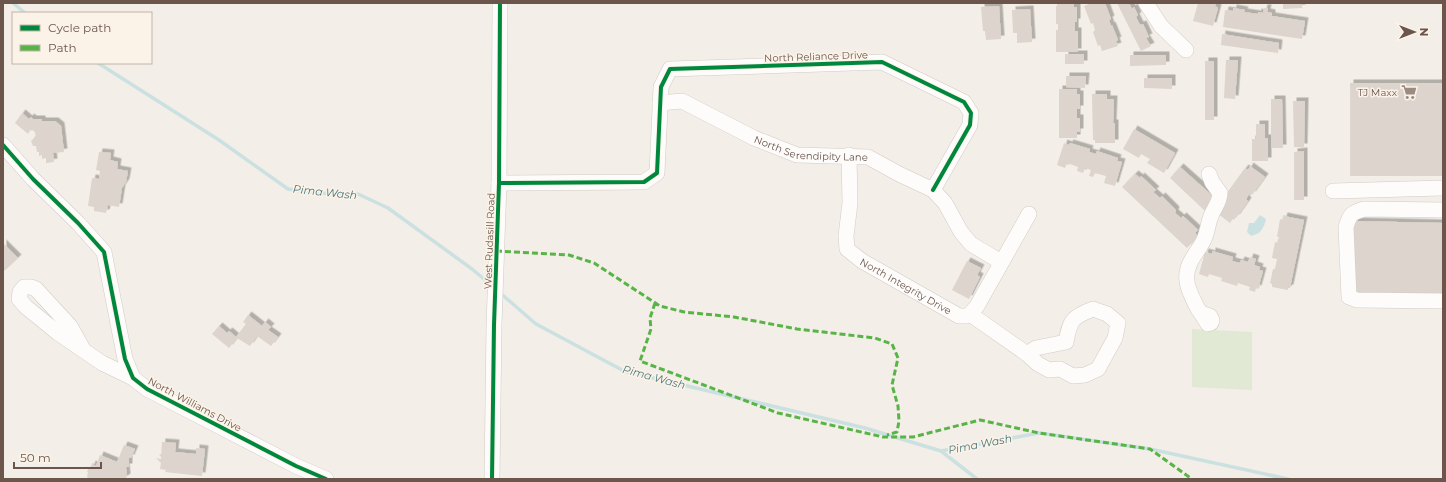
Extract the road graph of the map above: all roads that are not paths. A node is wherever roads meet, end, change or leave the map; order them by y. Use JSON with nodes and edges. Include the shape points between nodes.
{"nodes":[{"id":1,"x":500,"y":3,"type":"edge"},
{"id":2,"x":1146,"y":3,"type":"edge"},
{"id":3,"x":1186,"y":50,"type":"dead end"},
{"id":4,"x":660,"y":102,"type":"junction"},
{"id":5,"x":3,"y":145,"type":"edge"},
{"id":6,"x":849,"y":156,"type":"junction"},
{"id":7,"x":1209,"y":174,"type":"dead end"},
{"id":8,"x":499,"y":183,"type":"junction"},
{"id":9,"x":1443,"y":188,"type":"edge"},
{"id":10,"x":933,"y":190,"type":"junction"},
{"id":11,"x":1333,"y":191,"type":"dead end"},
{"id":12,"x":1443,"y":210,"type":"edge"},
{"id":13,"x":1029,"y":214,"type":"dead end"},
{"id":14,"x":1001,"y":262,"type":"junction"},
{"id":15,"x":1443,"y":301,"type":"edge"},
{"id":16,"x":1201,"y":313,"type":"dead end"},
{"id":17,"x":970,"y":314,"type":"junction"},
{"id":18,"x":84,"y":351,"type":"dead end"},
{"id":19,"x":1028,"y":354,"type":"junction"},
{"id":20,"x":133,"y":378,"type":"junction"},
{"id":21,"x":326,"y":479,"type":"edge"},
{"id":22,"x":492,"y":479,"type":"edge"}],
"edges":[{"from":1,"to":8,"type":"street","name":"West Rudasill Road"},
{"from":2,"to":3,"type":"street","via":[[1161,26]]},
{"from":4,"to":6,"type":"street","name":"North Serendipity Lane","via":[[682,101],[754,138],[797,155]]},
{"from":4,"to":8,"type":"street","via":[[657,173],[644,182]]},
{"from":4,"to":10,"type":"street","name":"North Reliance Drive","via":[[662,87],[670,69],[882,62],[964,102],[971,113],[970,125]]},
{"from":5,"to":20,"type":"street","via":[[104,252],[125,359]]},
{"from":6,"to":10,"type":"street","name":"North Serendipity Lane","via":[[868,157]]},
{"from":6,"to":17,"type":"street","name":"North Integrity Drive","via":[[850,203],[847,249],[862,261],[959,316]]},
{"from":7,"to":16,"type":"street","via":[[1220,193],[1220,198],[1205,237],[1190,262],[1186,277],[1190,295]]},
{"from":8,"to":22,"type":"street","name":"West Rudasill Road"},
{"from":9,"to":11,"type":"street"},
{"from":10,"to":14,"type":"street","name":"North Serendipity Lane","via":[[945,203],[961,232],[971,244]]},
{"from":12,"to":15,"type":"street","via":[[1364,209],[1349,216],[1346,227],[1349,298]]},
{"from":13,"to":14,"type":"street"},
{"from":14,"to":17,"type":"street"},
{"from":17,"to":19,"type":"street"},
{"from":18,"to":20,"type":"street","name":"North Williams Drive"},
{"from":19,"to":19,"type":"street","via":[[1049,370],[1060,369],[1073,376],[1085,375],[1098,369],[1115,338],[1118,323],[1107,314],[1093,309],[1079,314],[1069,325],[1066,342],[1036,348]]},
{"from":20,"to":21,"type":"street","name":"North Williams Drive","via":[[147,389]]}]}
